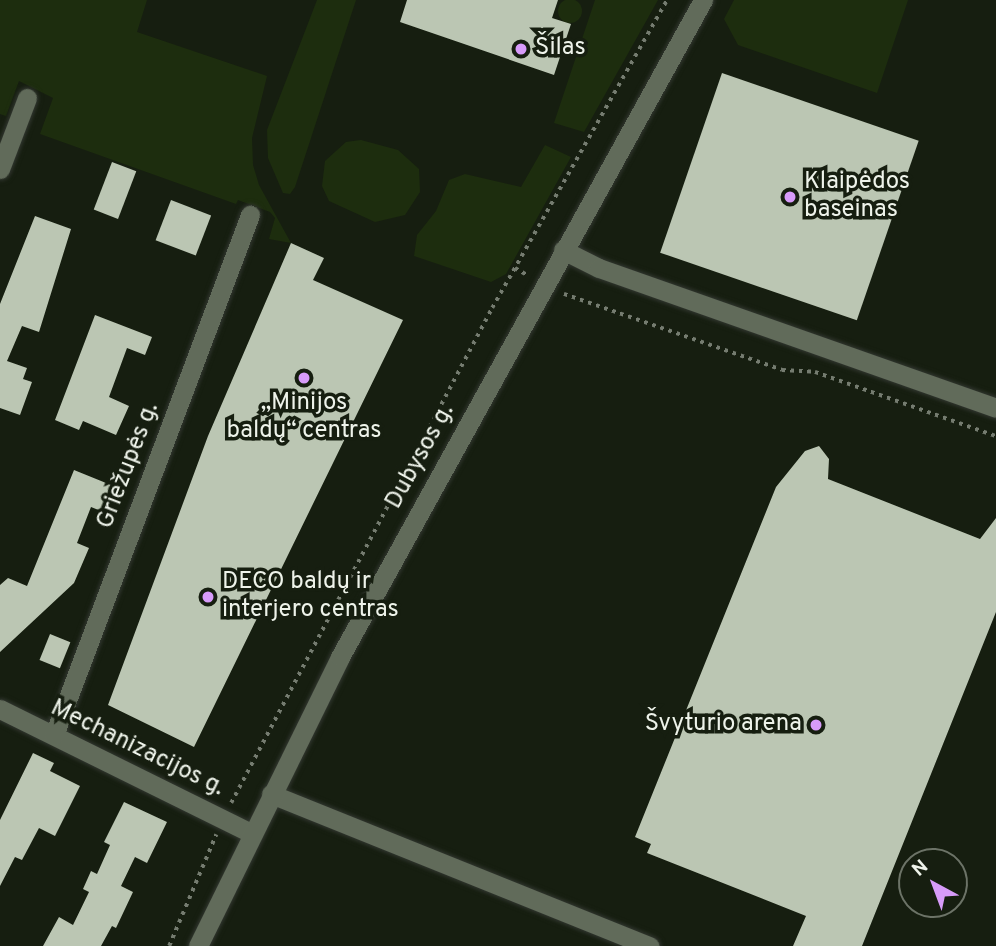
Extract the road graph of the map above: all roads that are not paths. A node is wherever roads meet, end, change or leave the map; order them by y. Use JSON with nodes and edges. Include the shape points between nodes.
{"nodes":[{"id":1,"x":703,"y":0,"type":"edge"},
{"id":2,"x":27,"y":98,"type":"dead end"},
{"id":3,"x":0,"y":169,"type":"edge"},
{"id":4,"x":250,"y":215,"type":"dead end"},
{"id":5,"x":563,"y":250,"type":"junction"},
{"id":6,"x":996,"y":408,"type":"edge"},
{"id":7,"x":0,"y":709,"type":"edge"},
{"id":8,"x":54,"y":735,"type":"junction"},
{"id":9,"x":271,"y":794,"type":"junction"},
{"id":10,"x":251,"y":832,"type":"junction"},
{"id":11,"x":198,"y":946,"type":"edge"},
{"id":12,"x":650,"y":946,"type":"edge"}],
"edges":[{"from":1,"to":5,"type":"street","name":"Dubysos g."},
{"from":2,"to":3,"type":"street"},
{"from":4,"to":8,"type":"street","name":"Griežupės g."},
{"from":5,"to":6,"type":"street","via":[[599,268]]},
{"from":5,"to":9,"type":"street","name":"Dubysos g.","via":[[340,657]]},
{"from":7,"to":8,"type":"street","name":"Mechanizacijos g."},
{"from":8,"to":10,"type":"street","name":"Mechanizacijos g."},
{"from":9,"to":10,"type":"street","name":"Dubysos g."},
{"from":9,"to":12,"type":"street"},
{"from":10,"to":11,"type":"street","name":"Dubysos g."}]}
